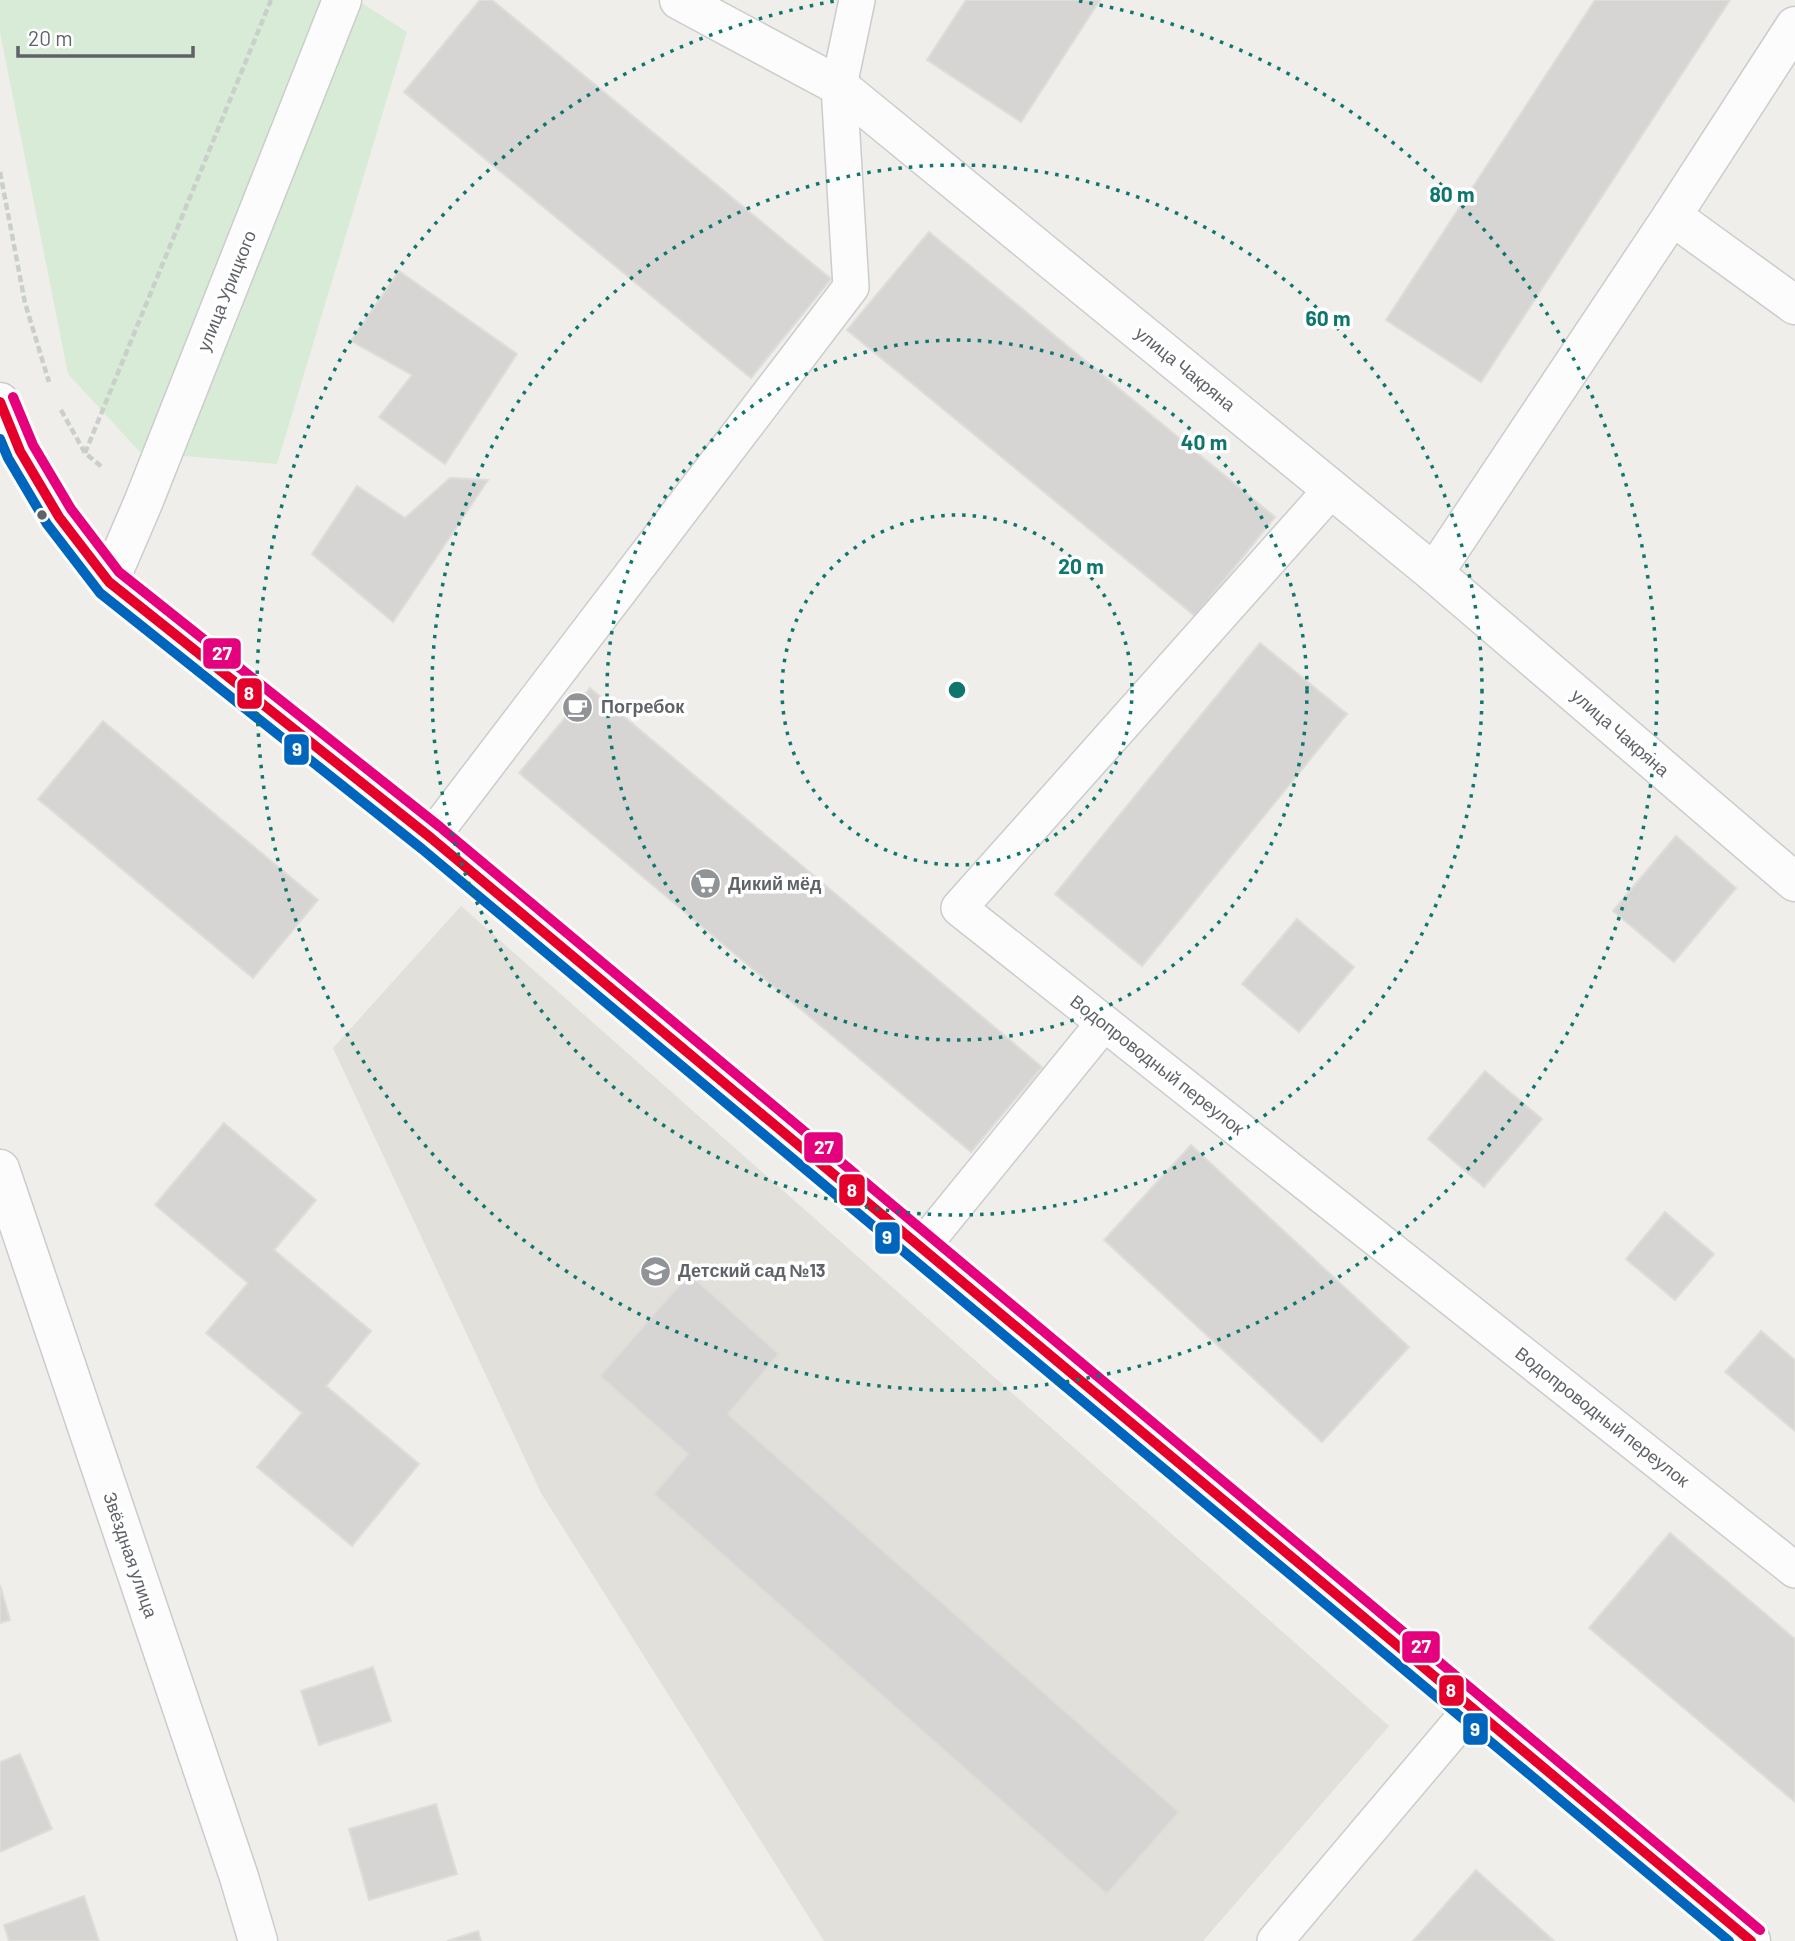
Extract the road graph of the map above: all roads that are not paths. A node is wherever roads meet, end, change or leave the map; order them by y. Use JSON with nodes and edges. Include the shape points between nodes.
{"nodes":[{"id":1,"x":342,"y":0,"type":"edge"},
{"id":2,"x":679,"y":0,"type":"edge"},
{"id":3,"x":857,"y":0,"type":"edge"},
{"id":4,"x":1795,"y":26,"type":"edge"},
{"id":5,"x":839,"y":86,"type":"junction"},
{"id":6,"x":1672,"y":216,"type":"junction"},
{"id":7,"x":1795,"y":305,"type":"edge"},
{"id":8,"x":0,"y":402,"type":"edge"},
{"id":9,"x":10,"y":455,"type":"edge"},
{"id":10,"x":1332,"y":489,"type":"junction"},
{"id":11,"x":1434,"y":573,"type":"junction"},
{"id":12,"x":109,"y":582,"type":"junction"},
{"id":13,"x":431,"y":838,"type":"junction"},
{"id":14,"x":1795,"y":882,"type":"edge"},
{"id":15,"x":1104,"y":1023,"type":"junction"},
{"id":16,"x":0,"y":1169,"type":"edge"},
{"id":17,"x":921,"y":1248,"type":"junction"},
{"id":18,"x":1795,"y":1570,"type":"edge"},
{"id":19,"x":1472,"y":1709,"type":"junction"},
{"id":20,"x":258,"y":1941,"type":"edge"},
{"id":21,"x":1276,"y":1941,"type":"edge"},
{"id":22,"x":1751,"y":1941,"type":"edge"}],
"edges":[{"from":1,"to":12,"type":"street","name":"улица Урицкого"},
{"from":2,"to":5,"type":"street","name":"улица Чакряна"},
{"from":3,"to":5,"type":"lane"},
{"from":4,"to":6,"type":"street"},
{"from":5,"to":10,"type":"street","name":"улица Чакряна"},
{"from":5,"to":13,"type":"lane","via":[[851,287]]},
{"from":6,"to":7,"type":"street"},
{"from":6,"to":11,"type":"street"},
{"from":8,"to":9,"type":"street"},
{"from":9,"to":12,"type":"street"},
{"from":10,"to":11,"type":"street","name":"улица Чакряна"},
{"from":10,"to":15,"type":"lane","name":"Водопроводный переулок","via":[[959,908]]},
{"from":11,"to":14,"type":"street","name":"улица Чакряна"},
{"from":12,"to":13,"type":"street"},
{"from":13,"to":17,"type":"street"},
{"from":15,"to":17,"type":"lane"},
{"from":15,"to":18,"type":"lane","name":"Водопроводный переулок"},
{"from":16,"to":20,"type":"street","name":"Звёздная улица"},
{"from":17,"to":19,"type":"street"},
{"from":19,"to":21,"type":"lane"},
{"from":19,"to":22,"type":"street"}]}
